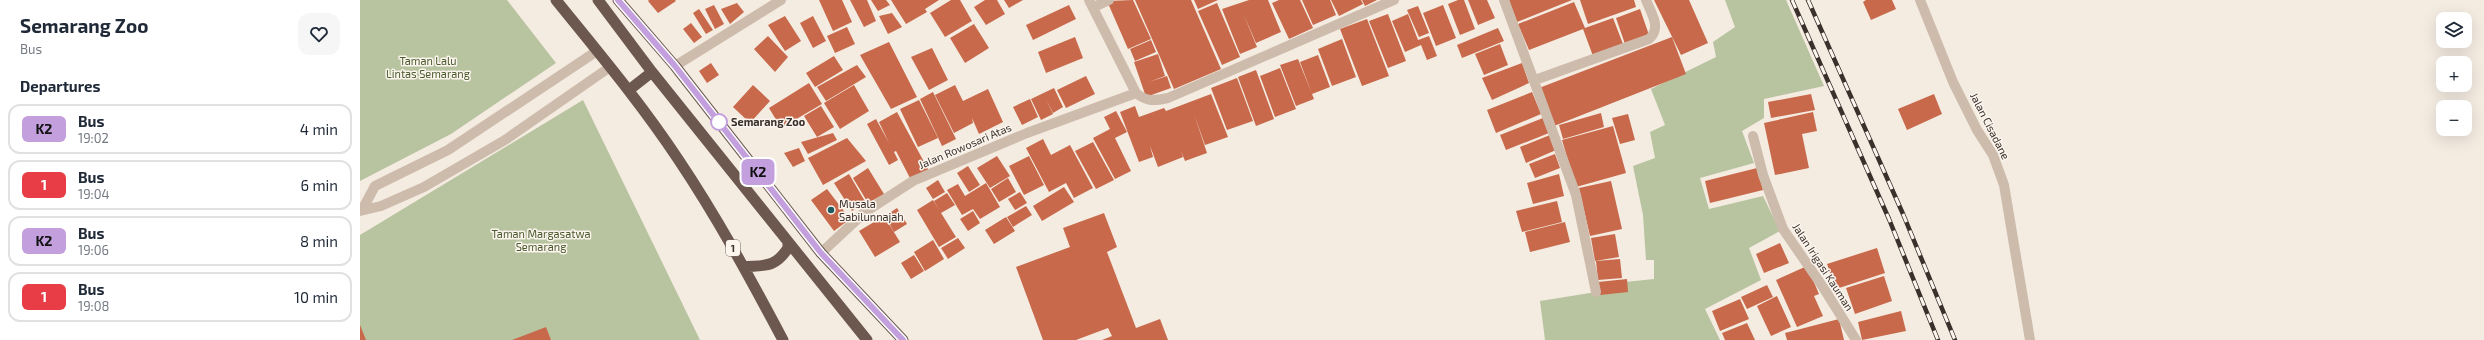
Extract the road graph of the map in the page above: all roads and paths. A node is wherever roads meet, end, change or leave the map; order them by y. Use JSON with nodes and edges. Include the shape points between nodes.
{"nodes":[{"id":1,"x":556,"y":0,"type":"edge"},
{"id":2,"x":598,"y":0,"type":"edge"},
{"id":3,"x":618,"y":0,"type":"edge"},
{"id":4,"x":781,"y":0,"type":"edge"},
{"id":5,"x":1109,"y":0,"type":"edge"},
{"id":6,"x":1394,"y":0,"type":"edge"},
{"id":7,"x":1504,"y":0,"type":"edge"},
{"id":8,"x":1646,"y":0,"type":"edge"},
{"id":9,"x":1920,"y":0,"type":"edge"},
{"id":10,"x":1091,"y":4,"type":"edge"},
{"id":11,"x":597,"y":51,"type":"junction"},
{"id":12,"x":675,"y":66,"type":"junction"},
{"id":13,"x":610,"y":67,"type":"junction"},
{"id":14,"x":652,"y":72,"type":"junction"},
{"id":15,"x":1535,"y":80,"type":"junction"},
{"id":16,"x":629,"y":90,"type":"junction"},
{"id":17,"x":1136,"y":93,"type":"junction"},
{"id":18,"x":1753,"y":136,"type":"dead end"},
{"id":19,"x":361,"y":211,"type":"edge"},
{"id":20,"x":788,"y":242,"type":"junction"},
{"id":21,"x":821,"y":253,"type":"junction"},
{"id":22,"x":744,"y":267,"type":"junction"},
{"id":23,"x":1596,"y":292,"type":"dead end"},
{"id":24,"x":783,"y":340,"type":"edge"},
{"id":25,"x":867,"y":340,"type":"edge"},
{"id":26,"x":903,"y":340,"type":"edge"},
{"id":27,"x":1856,"y":340,"type":"edge"},
{"id":28,"x":2030,"y":340,"type":"edge"}],
"edges":[{"from":1,"to":11,"type":"highway","number":"1"},
{"from":2,"to":14,"type":"highway"},
{"from":3,"to":12,"type":"highway"},
{"from":4,"to":12,"type":"street"},
{"from":5,"to":10,"type":"street"},
{"from":6,"to":17,"type":"street","via":[[1168,98],[1145,100]]},
{"from":7,"to":15,"type":"street"},
{"from":8,"to":15,"type":"street","via":[[1656,28],[1649,39]]},
{"from":9,"to":28,"type":"street","name":"Jalan Cisadane","via":[[1954,82],[1977,130],[1993,155],[2004,185]]},
{"from":10,"to":17,"type":"street"},
{"from":11,"to":13,"type":"highway","number":"1"},
{"from":11,"to":19,"type":"street","via":[[448,150],[375,186]]},
{"from":12,"to":21,"type":"highway"},
{"from":13,"to":16,"type":"highway","number":"1"},
{"from":13,"to":19,"type":"street","via":[[504,140],[424,187],[381,206]]},
{"from":14,"to":16,"type":"highway"},
{"from":14,"to":20,"type":"highway"},
{"from":15,"to":23,"type":"street","via":[[1576,195]]},
{"from":16,"to":22,"type":"highway","number":"1","via":[[678,159]]},
{"from":17,"to":21,"type":"street","name":"Jalan Rowosari Atas","via":[[1027,133],[913,181],[864,212]]},
{"from":18,"to":27,"type":"street","name":"Jalan Irigasi Kauman","via":[[1763,175],[1783,229],[1823,286]]},
{"from":20,"to":22,"type":"highway","via":[[788,248],[769,266]]},
{"from":20,"to":25,"type":"highway"},
{"from":21,"to":26,"type":"highway"},
{"from":22,"to":24,"type":"highway","number":"1"}]}
